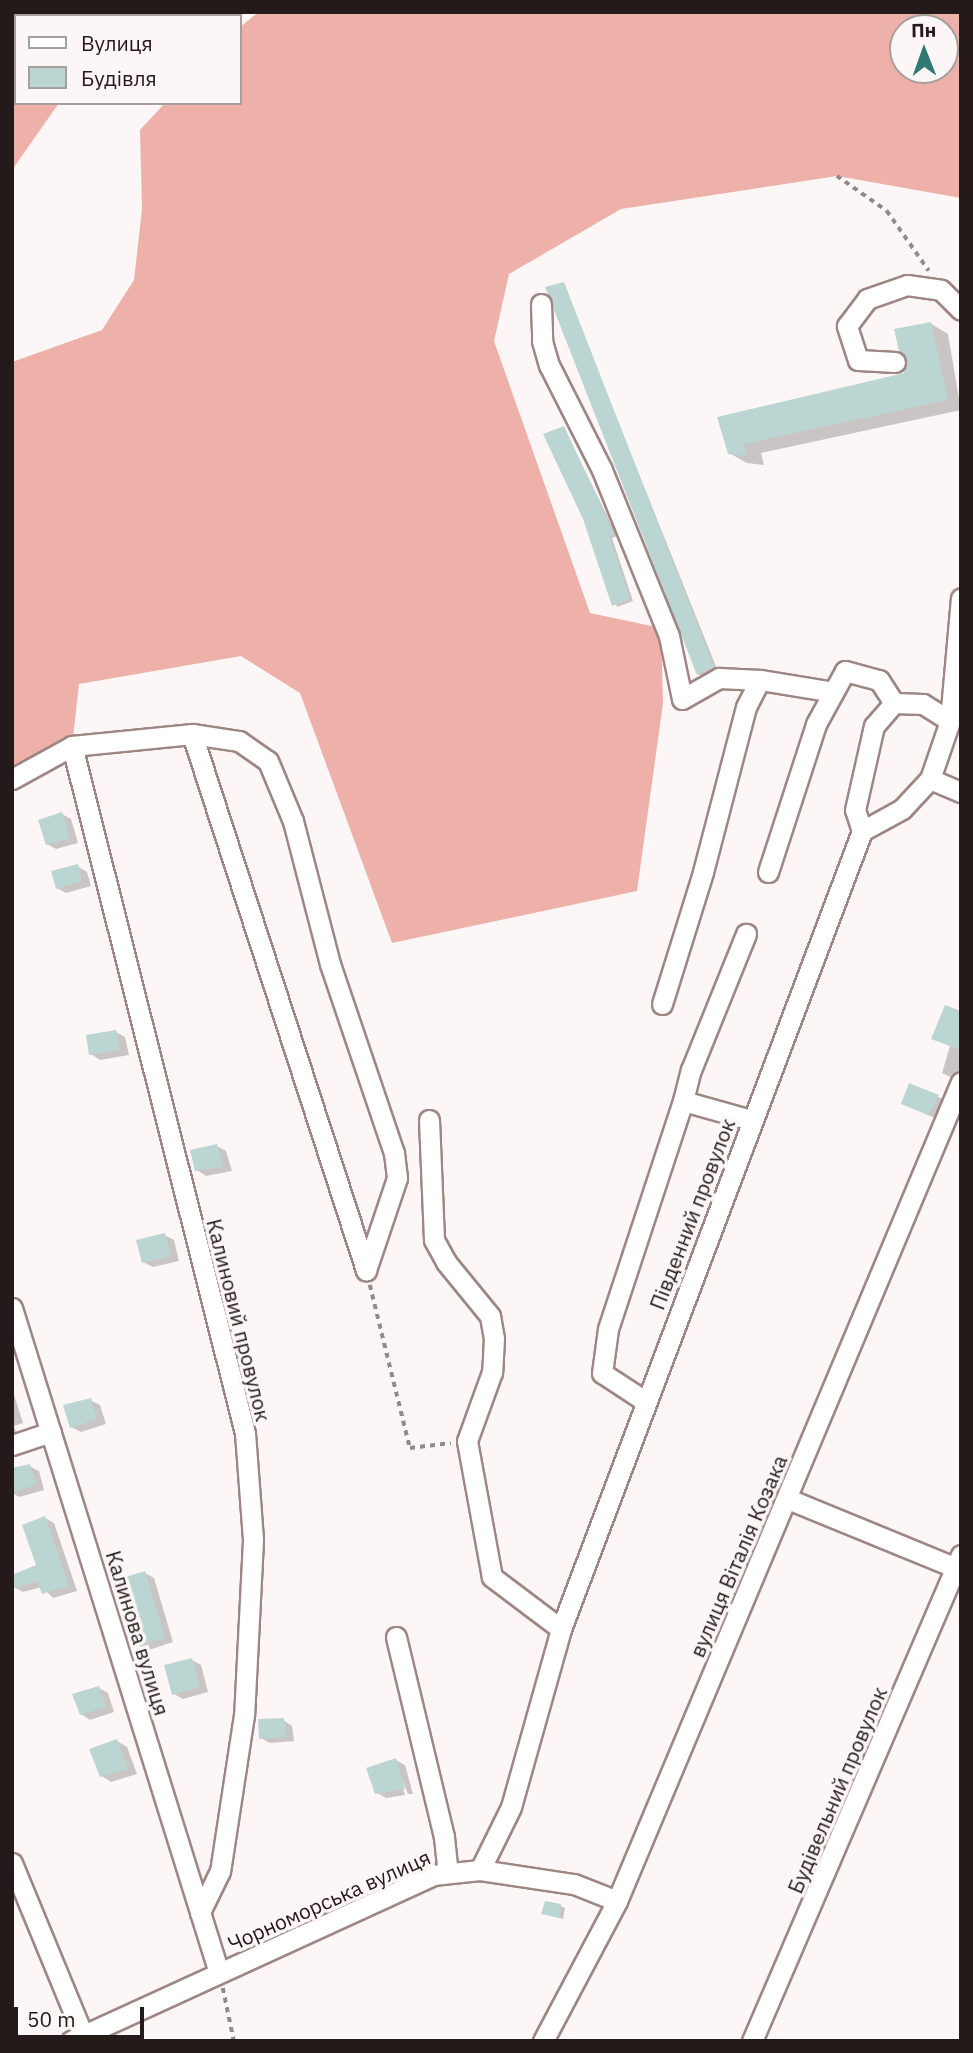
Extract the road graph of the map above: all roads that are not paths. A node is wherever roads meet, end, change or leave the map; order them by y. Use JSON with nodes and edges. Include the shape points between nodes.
{"nodes":[{"id":1,"x":541,"y":304,"type":"dead end"},
{"id":2,"x":961,"y":310,"type":"edge"},
{"id":3,"x":895,"y":362,"type":"dead end"},
{"id":4,"x":961,"y":598,"type":"edge"},
{"id":5,"x":760,"y":680,"type":"junction"},
{"id":6,"x":833,"y":692,"type":"junction"},
{"id":7,"x":894,"y":703,"type":"junction"},
{"id":8,"x":950,"y":721,"type":"junction"},
{"id":9,"x":192,"y":734,"type":"junction"},
{"id":10,"x":72,"y":746,"type":"junction"},
{"id":11,"x":12,"y":779,"type":"edge"},
{"id":12,"x":930,"y":779,"type":"junction"},
{"id":13,"x":961,"y":792,"type":"edge"},
{"id":14,"x":862,"y":831,"type":"junction"},
{"id":15,"x":768,"y":872,"type":"dead end"},
{"id":16,"x":746,"y":934,"type":"dead end"},
{"id":17,"x":662,"y":1004,"type":"dead end"},
{"id":18,"x":961,"y":1083,"type":"edge"},
{"id":19,"x":684,"y":1101,"type":"junction"},
{"id":20,"x":429,"y":1120,"type":"dead end"},
{"id":21,"x":751,"y":1120,"type":"junction"},
{"id":22,"x":12,"y":1308,"type":"edge"},
{"id":23,"x":645,"y":1401,"type":"junction"},
{"id":24,"x":51,"y":1432,"type":"junction"},
{"id":25,"x":12,"y":1446,"type":"edge"},
{"id":26,"x":788,"y":1499,"type":"junction"},
{"id":27,"x":959,"y":1564,"type":"edge"},
{"id":28,"x":561,"y":1629,"type":"junction"},
{"id":29,"x":396,"y":1637,"type":"dead end"},
{"id":30,"x":12,"y":1863,"type":"edge"},
{"id":31,"x":481,"y":1870,"type":"junction"},
{"id":32,"x":448,"y":1873,"type":"junction"},
{"id":33,"x":617,"y":1902,"type":"junction"},
{"id":34,"x":20,"y":1906,"type":"edge"},
{"id":35,"x":200,"y":1912,"type":"junction"},
{"id":36,"x":219,"y":1973,"type":"junction"},
{"id":37,"x":77,"y":2038,"type":"edge"},
{"id":38,"x":543,"y":2041,"type":"edge"},
{"id":39,"x":752,"y":2041,"type":"edge"}],
"edges":[{"from":1,"to":5,"type":"street","via":[[542,341],[549,365],[602,470],[669,636],[682,699],[719,678]]},
{"from":2,"to":3,"type":"street","via":[[941,290],[907,285],[867,299],[847,326],[858,360]]},
{"from":4,"to":8,"type":"street"},
{"from":5,"to":6,"type":"street"},
{"from":5,"to":17,"type":"street","via":[[746,707]]},
{"from":6,"to":7,"type":"street","via":[[845,671],[879,680]]},
{"from":6,"to":15,"type":"street","via":[[816,724]]},
{"from":7,"to":8,"type":"street","via":[[923,704]]},
{"from":7,"to":14,"type":"street","via":[[874,726],[855,810]]},
{"from":8,"to":12,"type":"street"},
{"from":9,"to":9,"type":"street","via":[[366,1270],[397,1178],[394,1153],[330,964],[293,821],[268,761],[239,741]]},
{"from":9,"to":10,"type":"street"},
{"from":10,"to":11,"type":"street"},
{"from":10,"to":35,"type":"street","name":"Калиновий провулок","via":[[245,1433],[253,1540],[244,1715],[220,1871]]},
{"from":12,"to":13,"type":"street"},
{"from":12,"to":14,"type":"street","via":[[902,809]]},
{"from":14,"to":21,"type":"street","name":"Південний провулок"},
{"from":16,"to":19,"type":"street","via":[[691,1070]]},
{"from":18,"to":26,"type":"street","name":"вулиця Віталія Козака"},
{"from":19,"to":21,"type":"street"},
{"from":19,"to":23,"type":"street","via":[[608,1329],[602,1373]]},
{"from":20,"to":28,"type":"street","via":[[433,1240],[490,1316],[494,1338],[492,1372],[467,1441],[492,1577]]},
{"from":21,"to":23,"type":"street","name":"Південний провулок"},
{"from":22,"to":24,"type":"street","name":"Калинова вулиця"},
{"from":23,"to":28,"type":"street","name":"Південний провулок"},
{"from":24,"to":25,"type":"street"},
{"from":24,"to":35,"type":"street","name":"Калинова вулиця"},
{"from":26,"to":27,"type":"street"},
{"from":26,"to":33,"type":"street","name":"вулиця Віталія Козака"},
{"from":27,"to":39,"type":"street","name":"Будівельний провулок"},
{"from":28,"to":31,"type":"street","name":"Південний провулок","via":[[511,1807]]},
{"from":29,"to":32,"type":"street","via":[[444,1837]]},
{"from":30,"to":34,"type":"street"},
{"from":31,"to":32,"type":"street","name":"Чорноморська вулиця"},
{"from":31,"to":33,"type":"street","name":"Чорноморська вулиця","via":[[574,1884]]},
{"from":32,"to":36,"type":"street","name":"Чорноморська вулиця","via":[[433,1875]]},
{"from":33,"to":38,"type":"street","name":"вулиця Віталія Козака"},
{"from":34,"to":37,"type":"street"},
{"from":35,"to":36,"type":"street","name":"Калинова вулиця"},
{"from":36,"to":37,"type":"street","name":"Чорноморська вулиця"}]}
